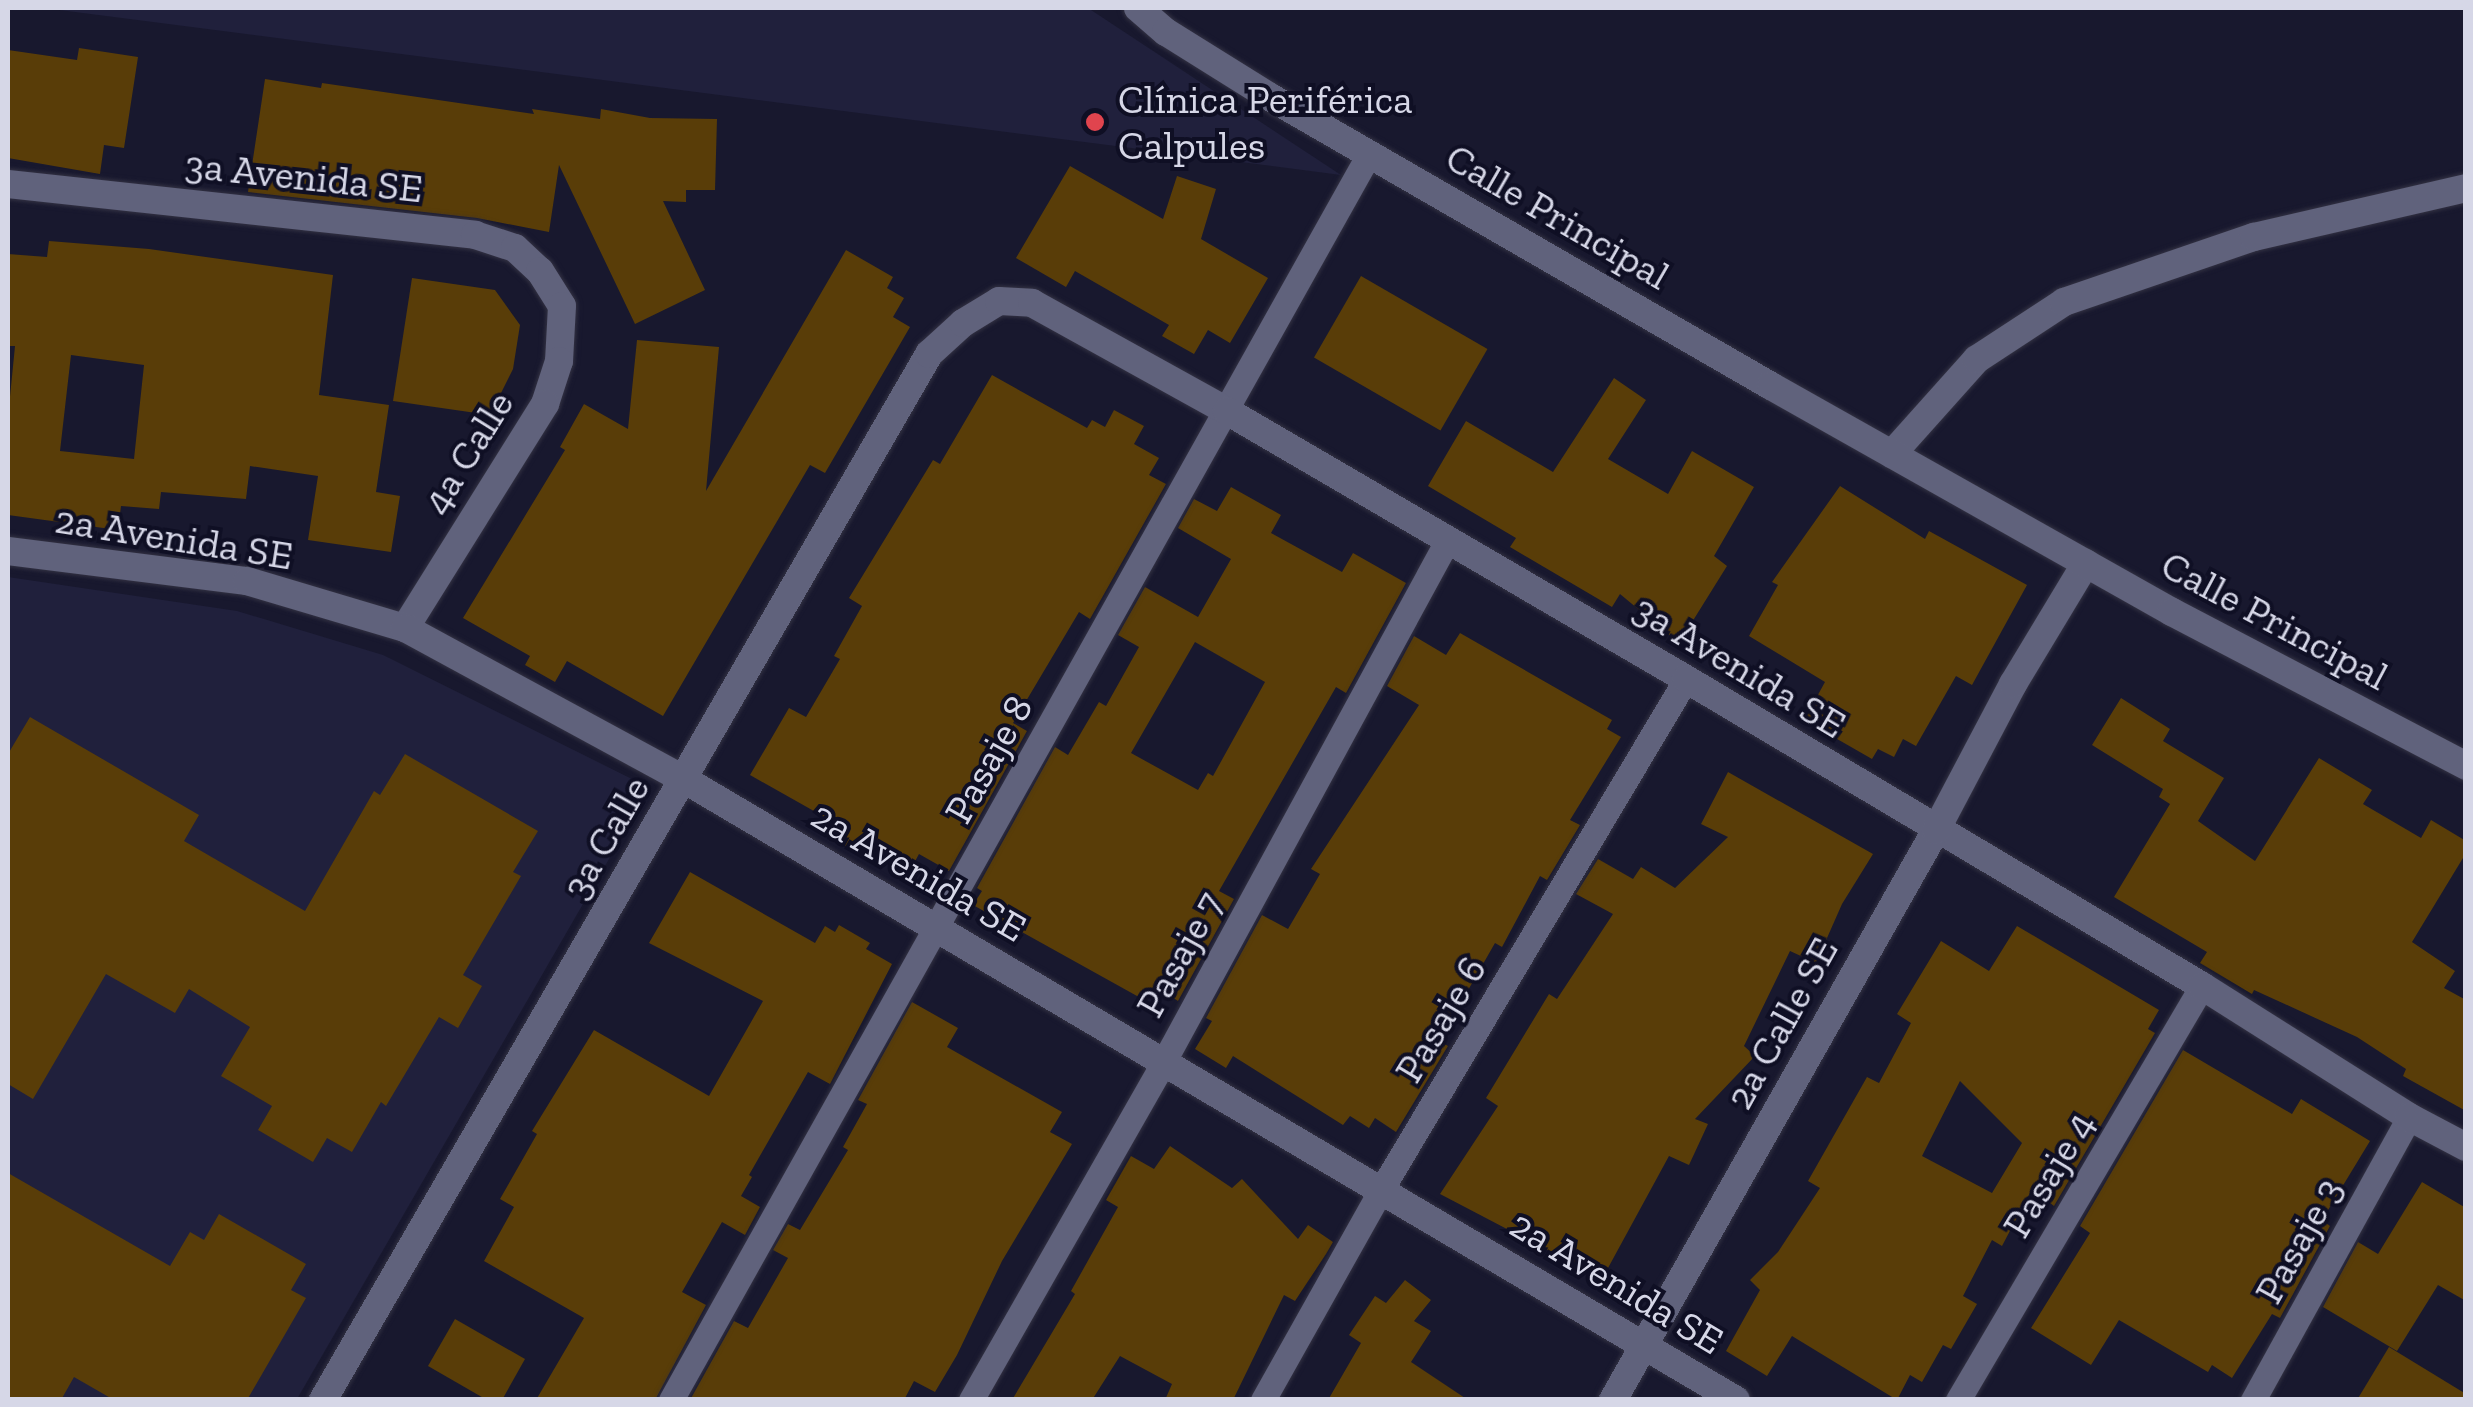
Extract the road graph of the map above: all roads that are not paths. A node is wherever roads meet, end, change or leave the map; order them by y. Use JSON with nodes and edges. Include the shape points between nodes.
{"nodes":[{"id":1,"x":1138,"y":8,"type":"edge"},
{"id":2,"x":1369,"y":154,"type":"junction"},
{"id":3,"x":8,"y":184,"type":"edge"},
{"id":4,"x":2466,"y":188,"type":"edge"},
{"id":5,"x":562,"y":306,"type":"joint"},
{"id":6,"x":963,"y":322,"type":"joint"},
{"id":7,"x":1227,"y":411,"type":"junction"},
{"id":8,"x":1892,"y":454,"type":"junction"},
{"id":9,"x":1447,"y":541,"type":"junction"},
{"id":10,"x":8,"y":551,"type":"edge"},
{"id":11,"x":2086,"y":563,"type":"junction"},
{"id":12,"x":405,"y":628,"type":"junction"},
{"id":13,"x":1686,"y":679,"type":"junction"},
{"id":14,"x":2466,"y":766,"type":"edge"},
{"id":15,"x":685,"y":780,"type":"junction"},
{"id":16,"x":1936,"y":830,"type":"junction"},
{"id":17,"x":936,"y":928,"type":"junction"},
{"id":18,"x":2202,"y":986,"type":"junction"},
{"id":19,"x":1164,"y":1062,"type":"junction"},
{"id":20,"x":2409,"y":1117,"type":"junction"},
{"id":21,"x":2466,"y":1147,"type":"edge"},
{"id":22,"x":1381,"y":1190,"type":"junction"},
{"id":23,"x":1645,"y":1345,"type":"junction"},
{"id":24,"x":323,"y":1400,"type":"edge"},
{"id":25,"x":671,"y":1400,"type":"edge"},
{"id":26,"x":971,"y":1400,"type":"edge"},
{"id":27,"x":1263,"y":1400,"type":"edge"},
{"id":28,"x":1614,"y":1400,"type":"edge"},
{"id":29,"x":1736,"y":1400,"type":"edge"},
{"id":30,"x":1958,"y":1400,"type":"edge"},
{"id":31,"x":2253,"y":1400,"type":"edge"}],
"edges":[{"from":1,"to":2,"type":"street","name":"Calle Principal"},
{"from":2,"to":7,"type":"lane","name":"Pasaje 8"},
{"from":2,"to":8,"type":"street","name":"Calle Principal"},
{"from":3,"to":5,"type":"street","name":"3a Avenida SE","via":[[475,234],[515,248]]},
{"from":4,"to":8,"type":"street","via":[[2254,237],[2064,302],[1977,359]]},
{"from":5,"to":12,"type":"street","name":"4a Calle","via":[[559,362],[545,404]]},
{"from":6,"to":7,"type":"street","name":"3a Avenida SE","via":[[999,301],[1032,303]]},
{"from":6,"to":15,"type":"street","name":"3a Calle","via":[[929,354]]},
{"from":7,"to":9,"type":"street","name":"3a Avenida SE"},
{"from":7,"to":17,"type":"lane","name":"Pasaje 8"},
{"from":8,"to":11,"type":"street","name":"Calle Principal"},
{"from":9,"to":13,"type":"street","name":"3a Avenida SE"},
{"from":9,"to":19,"type":"lane","name":"Pasaje 7"},
{"from":10,"to":12,"type":"street","name":"2a Avenida SE","via":[[247,581]]},
{"from":11,"to":14,"type":"street","name":"Calle Principal"},
{"from":11,"to":16,"type":"street","name":"2a Calle SE"},
{"from":12,"to":15,"type":"street","name":"2a Avenida SE"},
{"from":13,"to":16,"type":"street","name":"3a Avenida SE"},
{"from":13,"to":22,"type":"lane","name":"Pasaje 6"},
{"from":15,"to":17,"type":"street","name":"2a Avenida SE"},
{"from":15,"to":24,"type":"street","name":"3a Calle"},
{"from":16,"to":18,"type":"street","name":"3a Avenida SE"},
{"from":16,"to":23,"type":"street","name":"2a Calle SE"},
{"from":17,"to":19,"type":"street","name":"2a Avenida SE"},
{"from":17,"to":25,"type":"lane","name":"Pasaje 8"},
{"from":18,"to":20,"type":"street","name":"3a Avenida SE"},
{"from":18,"to":30,"type":"lane","name":"Pasaje 4"},
{"from":19,"to":22,"type":"street","name":"2a Avenida SE"},
{"from":19,"to":26,"type":"lane","name":"Pasaje 7"},
{"from":20,"to":21,"type":"street","name":"3a Avenida SE"},
{"from":20,"to":31,"type":"lane","name":"Pasaje 3"},
{"from":22,"to":23,"type":"street","name":"2a Avenida SE"},
{"from":22,"to":27,"type":"lane","name":"Pasaje 6"},
{"from":23,"to":28,"type":"street","name":"2a Calle SE"},
{"from":23,"to":29,"type":"street","name":"2a Avenida SE"}]}
